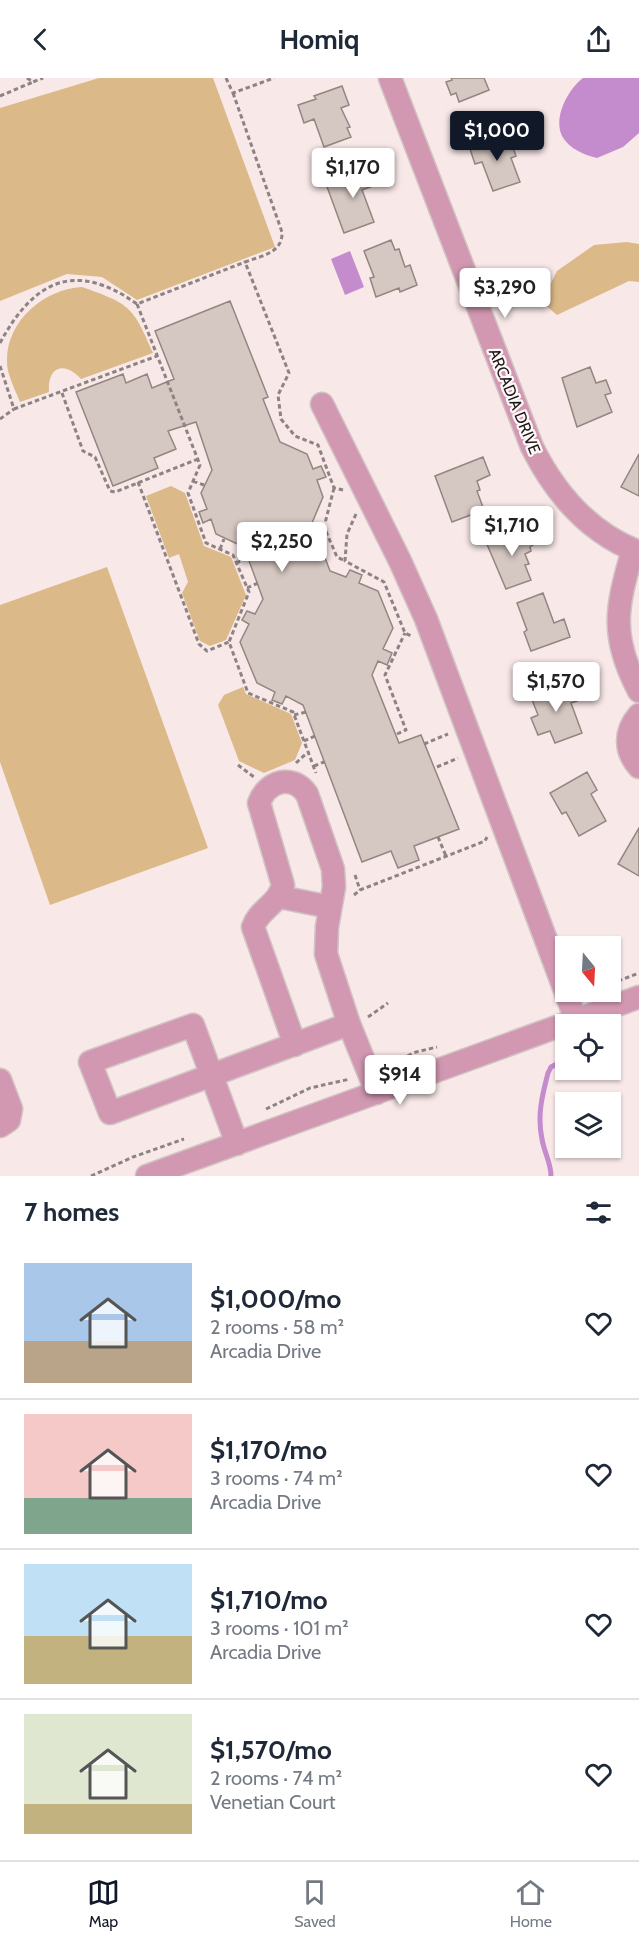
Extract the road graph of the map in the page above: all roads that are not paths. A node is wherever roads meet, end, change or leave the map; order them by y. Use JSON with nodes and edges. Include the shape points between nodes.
{"nodes":[{"id":1,"x":390,"y":78,"type":"edge"},
{"id":2,"x":322,"y":404,"type":"dead end"},
{"id":3,"x":636,"y":551,"type":"edge"},
{"id":4,"x":639,"y":691,"type":"edge"},
{"id":5,"x":639,"y":714,"type":"edge"},
{"id":6,"x":639,"y":767,"type":"edge"},
{"id":7,"x":280,"y":897,"type":"junction"},
{"id":8,"x":340,"y":903,"type":"junction"},
{"id":9,"x":639,"y":997,"type":"edge"},
{"id":10,"x":574,"y":1014,"type":"edge"},
{"id":11,"x":592,"y":1014,"type":"edge"},
{"id":12,"x":359,"y":1021,"type":"junction"},
{"id":13,"x":555,"y":1028,"type":"edge"},
{"id":14,"x":295,"y":1045,"type":"junction"},
{"id":15,"x":213,"y":1074,"type":"junction"},
{"id":16,"x":0,"y":1080,"type":"edge"},
{"id":17,"x":377,"y":1093,"type":"junction"},
{"id":18,"x":0,"y":1126,"type":"edge"},
{"id":19,"x":237,"y":1144,"type":"junction"},
{"id":20,"x":147,"y":1176,"type":"edge"}],
"edges":[{"from":1,"to":3,"type":"street","name":"ARCADIA DRIVE","via":[[544,471],[577,513]]},
{"from":2,"to":10,"type":"street","via":[[426,619]]},
{"from":3,"to":4,"type":"street","via":[[621,592],[618,636]]},
{"from":5,"to":6,"type":"street","via":[[628,735],[631,757]]},
{"from":7,"to":8,"type":"street"},
{"from":7,"to":8,"type":"street","via":[[283,885],[259,803],[263,791],[293,781],[307,794],[333,869]]},
{"from":7,"to":14,"type":"street","via":[[256,917],[253,927]]},
{"from":8,"to":12,"type":"street","via":[[327,927],[326,954]]},
{"from":9,"to":11,"type":"street"},
{"from":12,"to":14,"type":"street"},
{"from":12,"to":17,"type":"street"},
{"from":13,"to":17,"type":"street"},
{"from":14,"to":15,"type":"street"},
{"from":15,"to":15,"type":"street","via":[[193,1024],[90,1062],[110,1113]]},
{"from":15,"to":19,"type":"street"},
{"from":16,"to":18,"type":"street","via":[[11,1109],[9,1120]]},
{"from":17,"to":19,"type":"street"},
{"from":19,"to":20,"type":"street"}]}
